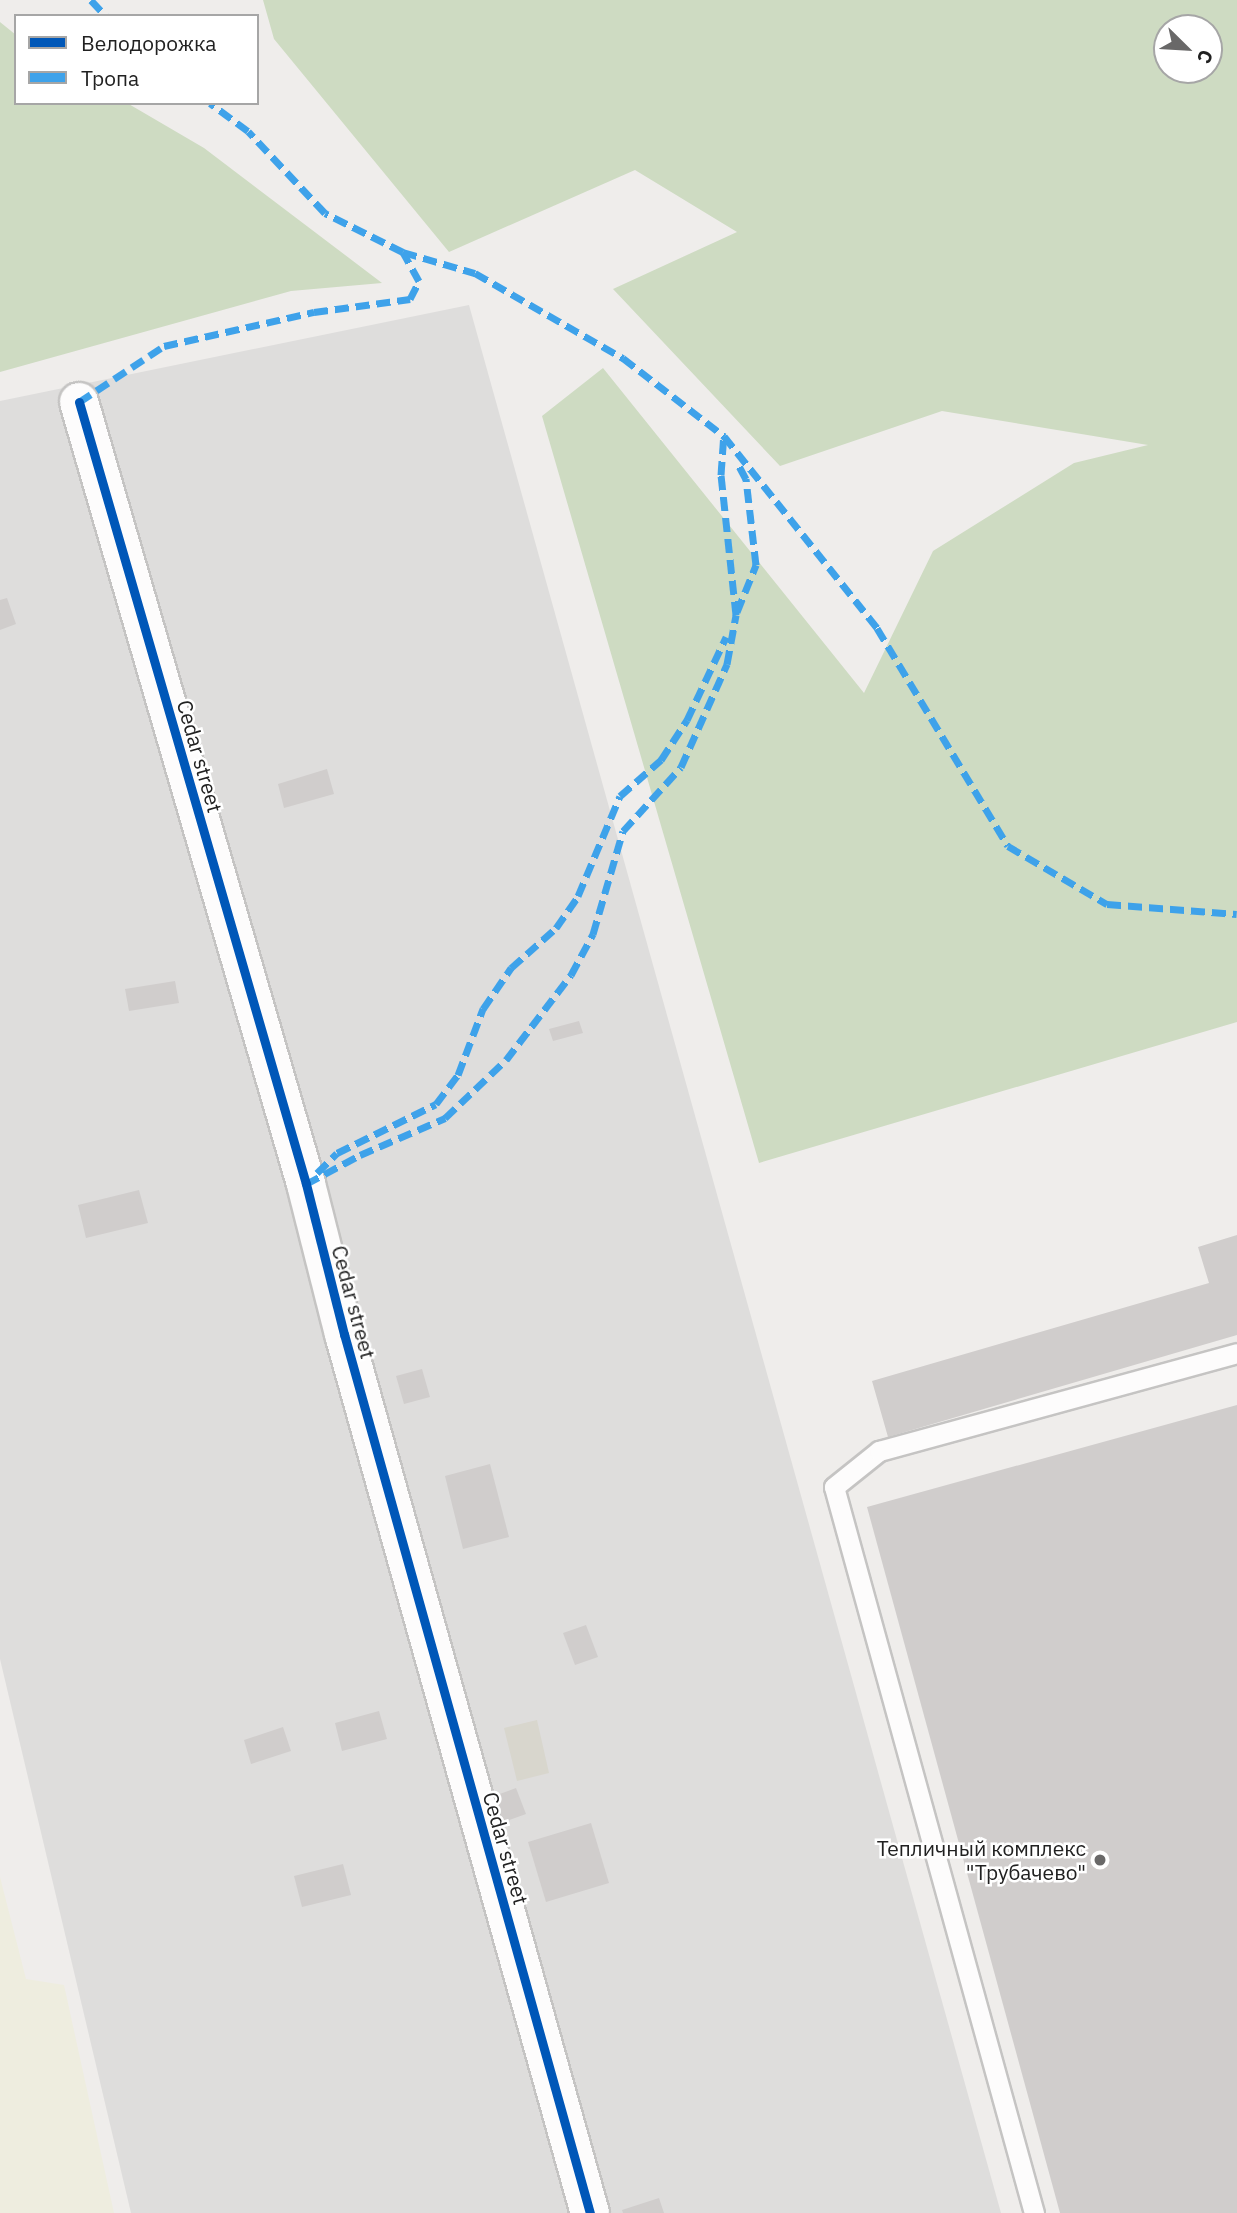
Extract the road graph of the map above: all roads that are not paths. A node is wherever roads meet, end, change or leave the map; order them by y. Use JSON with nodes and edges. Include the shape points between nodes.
{"nodes":[{"id":1,"x":79,"y":402,"type":"dead end"},
{"id":2,"x":1237,"y":1353,"type":"edge"},
{"id":3,"x":590,"y":2213,"type":"edge"},
{"id":4,"x":1034,"y":2213,"type":"edge"}],
"edges":[{"from":1,"to":3,"type":"street","name":"Cedar street","via":[[306,1184]]},
{"from":2,"to":4,"type":"lane","via":[[879,1451],[834,1487]]}]}
